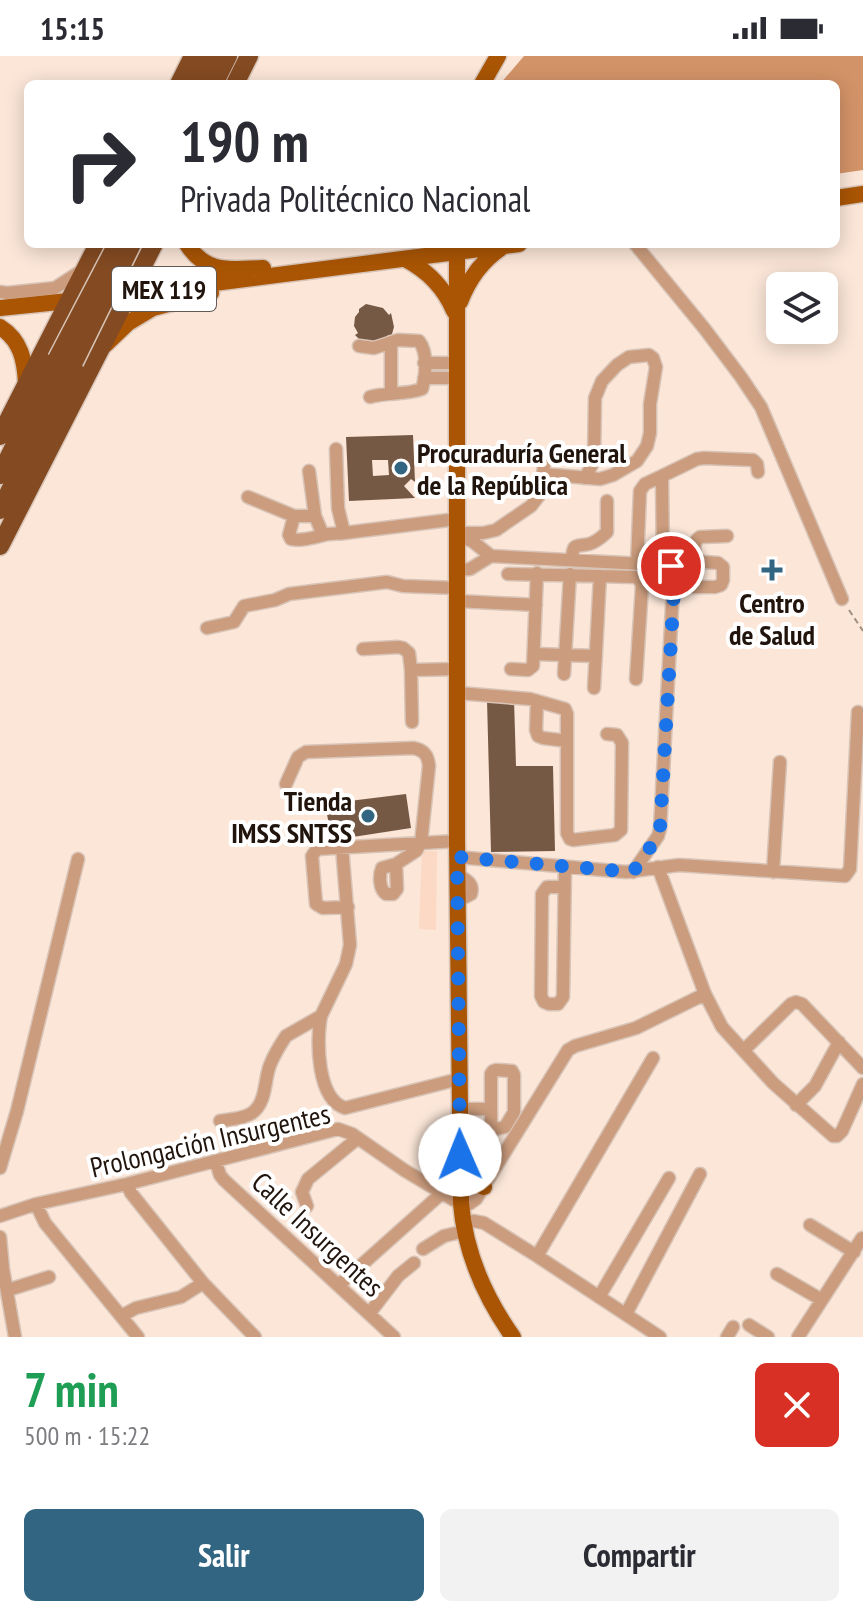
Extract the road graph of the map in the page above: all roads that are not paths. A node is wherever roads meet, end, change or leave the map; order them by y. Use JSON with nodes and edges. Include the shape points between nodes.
{"nodes":[{"id":1,"x":193,"y":56,"type":"edge"},
{"id":2,"x":210,"y":56,"type":"edge"},
{"id":3,"x":228,"y":56,"type":"edge"},
{"id":4,"x":249,"y":56,"type":"edge"},
{"id":5,"x":498,"y":56,"type":"edge"},
{"id":6,"x":181,"y":80,"type":"edge"},
{"id":7,"x":198,"y":80,"type":"edge"},
{"id":8,"x":216,"y":80,"type":"edge"},
{"id":9,"x":237,"y":80,"type":"edge"},
{"id":10,"x":484,"y":80,"type":"edge"},
{"id":11,"x":863,"y":194,"type":"edge"},
{"id":12,"x":840,"y":197,"type":"edge"},
{"id":13,"x":97,"y":248,"type":"edge"},
{"id":14,"x":98,"y":248,"type":"edge"},
{"id":15,"x":115,"y":248,"type":"edge"},
{"id":16,"x":130,"y":248,"type":"edge"},
{"id":17,"x":152,"y":248,"type":"edge"},
{"id":18,"x":190,"y":248,"type":"edge"},
{"id":19,"x":421,"y":248,"type":"edge"},
{"id":20,"x":457,"y":248,"type":"edge"},
{"id":21,"x":502,"y":248,"type":"edge"},
{"id":22,"x":638,"y":248,"type":"edge"},
{"id":23,"x":405,"y":259,"type":"junction"},
{"id":24,"x":329,"y":268,"type":"junction"},
{"id":25,"x":84,"y":269,"type":"junction"},
{"id":26,"x":142,"y":269,"type":"junction"},
{"id":27,"x":250,"y":279,"type":"junction"},
{"id":28,"x":0,"y":292,"type":"edge"},
{"id":29,"x":129,"y":294,"type":"junction"},
{"id":30,"x":69,"y":301,"type":"junction"},
{"id":31,"x":0,"y":308,"type":"edge"},
{"id":32,"x":456,"y":315,"type":"junction"},
{"id":33,"x":0,"y":327,"type":"edge"},
{"id":34,"x":53,"y":331,"type":"junction"},
{"id":35,"x":391,"y":342,"type":"junction"},
{"id":36,"x":359,"y":346,"type":"dead end"},
{"id":37,"x":101,"y":349,"type":"junction"},
{"id":38,"x":66,"y":360,"type":"junction"},
{"id":39,"x":424,"y":363,"type":"junction"},
{"id":40,"x":458,"y":371,"type":"junction"},
{"id":41,"x":424,"y":378,"type":"junction"},
{"id":42,"x":26,"y":384,"type":"junction"},
{"id":43,"x":391,"y":393,"type":"junction"},
{"id":44,"x":370,"y":397,"type":"dead end"},
{"id":45,"x":0,"y":436,"type":"edge"},
{"id":46,"x":336,"y":449,"type":"dead end"},
{"id":47,"x":545,"y":456,"type":"dead end"},
{"id":48,"x":309,"y":471,"type":"dead end"},
{"id":49,"x":758,"y":472,"type":"dead end"},
{"id":50,"x":544,"y":474,"type":"junction"},
{"id":51,"x":0,"y":475,"type":"edge"},
{"id":52,"x":662,"y":476,"type":"junction"},
{"id":53,"x":585,"y":478,"type":"junction"},
{"id":54,"x":248,"y":497,"type":"dead end"},
{"id":55,"x":607,"y":501,"type":"dead end"},
{"id":56,"x":0,"y":510,"type":"edge"},
{"id":57,"x":294,"y":516,"type":"junction"},
{"id":58,"x":315,"y":516,"type":"junction"},
{"id":59,"x":457,"y":529,"type":"junction"},
{"id":60,"x":344,"y":533,"type":"junction"},
{"id":61,"x":323,"y":535,"type":"junction"},
{"id":62,"x":727,"y":536,"type":"dead end"},
{"id":63,"x":0,"y":546,"type":"edge"},
{"id":64,"x":491,"y":556,"type":"junction"},
{"id":65,"x":572,"y":559,"type":"junction"},
{"id":66,"x":637,"y":564,"type":"junction"},
{"id":67,"x":663,"y":565,"type":"junction"},
{"id":68,"x":457,"y":570,"type":"junction"},
{"id":69,"x":537,"y":573,"type":"junction"},
{"id":70,"x":508,"y":574,"type":"dead end"},
{"id":71,"x":570,"y":574,"type":"junction"},
{"id":72,"x":600,"y":576,"type":"junction"},
{"id":73,"x":674,"y":587,"type":"junction"},
{"id":74,"x":457,"y":595,"type":"junction"},
{"id":75,"x":842,"y":599,"type":"road end"},
{"id":76,"x":536,"y":605,"type":"junction"},
{"id":77,"x":207,"y":628,"type":"dead end"},
{"id":78,"x":363,"y":649,"type":"dead end"},
{"id":79,"x":534,"y":654,"type":"junction"},
{"id":80,"x":566,"y":655,"type":"junction"},
{"id":81,"x":596,"y":656,"type":"junction"},
{"id":82,"x":457,"y":669,"type":"junction"},
{"id":83,"x":511,"y":669,"type":"dead end"},
{"id":84,"x":411,"y":670,"type":"junction"},
{"id":85,"x":564,"y":674,"type":"dead end"},
{"id":86,"x":636,"y":679,"type":"dead end"},
{"id":87,"x":594,"y":688,"type":"dead end"},
{"id":88,"x":458,"y":693,"type":"junction"},
{"id":89,"x":537,"y":701,"type":"junction"},
{"id":90,"x":858,"y":712,"type":"dead end"},
{"id":91,"x":412,"y":722,"type":"dead end"},
{"id":92,"x":607,"y":734,"type":"dead end"},
{"id":93,"x":567,"y":741,"type":"junction"},
{"id":94,"x":780,"y":762,"type":"dead end"},
{"id":95,"x":286,"y":784,"type":"dead end"},
{"id":96,"x":421,"y":843,"type":"junction"},
{"id":97,"x":857,"y":846,"type":"edge"},
{"id":98,"x":342,"y":847,"type":"junction"},
{"id":99,"x":457,"y":849,"type":"junction"},
{"id":100,"x":78,"y":859,"type":"dead end"},
{"id":101,"x":396,"y":864,"type":"dead end"},
{"id":102,"x":565,"y":867,"type":"junction"},
{"id":103,"x":658,"y":867,"type":"junction"},
{"id":104,"x":633,"y":872,"type":"junction"},
{"id":105,"x":773,"y":872,"type":"junction"},
{"id":106,"x":564,"y":887,"type":"junction"},
{"id":107,"x":348,"y":907,"type":"junction"},
{"id":108,"x":705,"y":994,"type":"junction"},
{"id":109,"x":321,"y":1016,"type":"junction"},
{"id":110,"x":839,"y":1042,"type":"junction"},
{"id":111,"x":744,"y":1050,"type":"junction"},
{"id":112,"x":653,"y":1058,"type":"dead end"},
{"id":113,"x":863,"y":1068,"type":"edge"},
{"id":114,"x":459,"y":1079,"type":"junction"},
{"id":115,"x":863,"y":1084,"type":"edge"},
{"id":116,"x":796,"y":1105,"type":"junction"},
{"id":117,"x":460,"y":1109,"type":"junction"},
{"id":118,"x":491,"y":1109,"type":"dead end"},
{"id":119,"x":220,"y":1121,"type":"dead end"},
{"id":120,"x":358,"y":1138,"type":"junction"},
{"id":121,"x":216,"y":1162,"type":"junction"},
{"id":122,"x":0,"y":1168,"type":"edge"},
{"id":123,"x":700,"y":1174,"type":"dead end"},
{"id":124,"x":461,"y":1178,"type":"junction"},
{"id":125,"x":669,"y":1178,"type":"dead end"},
{"id":126,"x":127,"y":1184,"type":"junction"},
{"id":127,"x":484,"y":1187,"type":"junction"},
{"id":128,"x":442,"y":1193,"type":"junction"},
{"id":129,"x":461,"y":1203,"type":"junction"},
{"id":130,"x":36,"y":1204,"type":"junction"},
{"id":131,"x":307,"y":1206,"type":"dead end"},
{"id":132,"x":0,"y":1216,"type":"edge"},
{"id":133,"x":810,"y":1225,"type":"dead end"},
{"id":134,"x":464,"y":1227,"type":"junction"},
{"id":135,"x":0,"y":1237,"type":"edge"},
{"id":136,"x":862,"y":1238,"type":"edge"},
{"id":137,"x":423,"y":1249,"type":"dead end"},
{"id":138,"x":854,"y":1252,"type":"junction"},
{"id":139,"x":537,"y":1256,"type":"junction"},
{"id":140,"x":414,"y":1263,"type":"dead end"},
{"id":141,"x":777,"y":1274,"type":"dead end"},
{"id":142,"x":2,"y":1275,"type":"edge"},
{"id":143,"x":49,"y":1277,"type":"dead end"},
{"id":144,"x":203,"y":1283,"type":"junction"},
{"id":145,"x":339,"y":1285,"type":"junction"},
{"id":146,"x":8,"y":1290,"type":"junction"},
{"id":147,"x":599,"y":1297,"type":"junction"},
{"id":148,"x":822,"y":1300,"type":"junction"},
{"id":149,"x":369,"y":1314,"type":"junction"},
{"id":150,"x":626,"y":1314,"type":"junction"},
{"id":151,"x":121,"y":1316,"type":"junction"},
{"id":152,"x":749,"y":1325,"type":"dead end"},
{"id":153,"x":15,"y":1337,"type":"edge"},
{"id":154,"x":138,"y":1337,"type":"edge"},
{"id":155,"x":255,"y":1337,"type":"edge"},
{"id":156,"x":394,"y":1337,"type":"edge"},
{"id":157,"x":513,"y":1337,"type":"edge"},
{"id":158,"x":660,"y":1337,"type":"edge"},
{"id":159,"x":768,"y":1337,"type":"edge"},
{"id":160,"x":798,"y":1337,"type":"edge"}],
"edges":[{"from":1,"to":6,"type":"highway"},
{"from":2,"to":7,"type":"highway"},
{"from":3,"to":8,"type":"highway"},
{"from":4,"to":9,"type":"highway"},
{"from":5,"to":10,"type":"main road"},
{"from":11,"to":12,"type":"main road"},
{"from":13,"to":25,"type":"highway"},
{"from":14,"to":26,"type":"highway","via":[[105,266],[120,277],[130,278]]},
{"from":15,"to":38,"type":"highway","bridge":true},
{"from":16,"to":38,"type":"highway","bridge":true},
{"from":17,"to":26,"type":"highway"},
{"from":18,"to":24,"type":"main road","via":[[215,268]]},
{"from":19,"to":23,"type":"main road"},
{"from":20,"to":23,"type":"main road","number":"MEX 119"},
{"from":20,"to":32,"type":"main road"},
{"from":21,"to":32,"type":"main road","via":[[473,274]]},
{"from":22,"to":75,"type":"street","via":[[761,407]]},
{"from":23,"to":24,"type":"main road","number":"MEX 119"},
{"from":23,"to":32,"type":"main road","via":[[437,281]]},
{"from":24,"to":27,"type":"main road","number":"MEX 119"},
{"from":25,"to":28,"type":"street","via":[[55,288]]},
{"from":25,"to":30,"type":"highway"},
{"from":26,"to":29,"type":"highway"},
{"from":27,"to":29,"type":"main road","number":"MEX 119"},
{"from":27,"to":37,"type":"main road","via":[[153,308]]},
{"from":29,"to":30,"type":"main road","number":"MEX 119"},
{"from":29,"to":37,"type":"highway"},
{"from":30,"to":31,"type":"main road","number":"MEX 119"},
{"from":30,"to":34,"type":"highway"},
{"from":32,"to":40,"type":"main road"},
{"from":33,"to":42,"type":"main road","via":[[19,347]]},
{"from":34,"to":37,"type":"highway","via":[[75,331]]},
{"from":34,"to":42,"type":"highway"},
{"from":35,"to":36,"type":"street"},
{"from":35,"to":39,"type":"street","via":[[419,341]]},
{"from":35,"to":43,"type":"street"},
{"from":37,"to":63,"type":"highway"},
{"from":38,"to":51,"type":"highway"},
{"from":38,"to":56,"type":"highway"},
{"from":39,"to":40,"type":"street"},
{"from":39,"to":41,"type":"street"},
{"from":40,"to":41,"type":"street"},
{"from":40,"to":59,"type":"main road"},
{"from":41,"to":43,"type":"street","via":[[420,391]]},
{"from":42,"to":45,"type":"highway"},
{"from":43,"to":44,"type":"street"},
{"from":46,"to":60,"type":"street"},
{"from":47,"to":50,"type":"street"},
{"from":48,"to":58,"type":"street"},
{"from":49,"to":52,"type":"street","via":[[750,459],[704,458]]},
{"from":50,"to":53,"type":"street"},
{"from":50,"to":59,"type":"street","via":[[536,502],[496,530]]},
{"from":52,"to":66,"type":"street","via":[[640,491]]},
{"from":52,"to":67,"type":"street"},
{"from":53,"to":53,"type":"street","via":[[613,475],[637,461],[647,446],[656,367],[649,355],[629,357],[602,381],[595,398],[594,461]]},
{"from":54,"to":57,"type":"street"},
{"from":55,"to":65,"type":"street","via":[[607,532],[576,546]]},
{"from":57,"to":58,"type":"street"},
{"from":57,"to":61,"type":"street","via":[[292,540]]},
{"from":58,"to":61,"type":"street"},
{"from":59,"to":60,"type":"street"},
{"from":59,"to":64,"type":"street"},
{"from":59,"to":68,"type":"main road"},
{"from":60,"to":61,"type":"street"},
{"from":62,"to":73,"type":"street","via":[[700,537],[695,544],[697,559],[723,567],[721,585]]},
{"from":64,"to":65,"type":"street"},
{"from":64,"to":68,"type":"street"},
{"from":65,"to":66,"type":"street"},
{"from":66,"to":67,"type":"street"},
{"from":67,"to":73,"type":"street","via":[[674,570]]},
{"from":68,"to":74,"type":"main road"},
{"from":69,"to":70,"type":"street"},
{"from":69,"to":71,"type":"street"},
{"from":69,"to":76,"type":"street"},
{"from":71,"to":72,"type":"street"},
{"from":71,"to":80,"type":"street"},
{"from":72,"to":81,"type":"street"},
{"from":72,"to":86,"type":"street","via":[[635,577],[642,583]]},
{"from":73,"to":104,"type":"street","via":[[660,829]]},
{"from":74,"to":76,"type":"street"},
{"from":74,"to":77,"type":"street","via":[[387,582],[289,594],[244,606],[234,622]]},
{"from":74,"to":82,"type":"main road"},
{"from":76,"to":79,"type":"street"},
{"from":78,"to":84,"type":"street","via":[[403,648]]},
{"from":79,"to":80,"type":"street"},
{"from":79,"to":83,"type":"street","via":[[531,668]]},
{"from":80,"to":81,"type":"street"},
{"from":80,"to":85,"type":"street"},
{"from":81,"to":87,"type":"street"},
{"from":82,"to":84,"type":"street"},
{"from":82,"to":88,"type":"main road"},
{"from":84,"to":91,"type":"street"},
{"from":88,"to":89,"type":"street"},
{"from":88,"to":99,"type":"main road"},
{"from":89,"to":93,"type":"street","via":[[565,709]]},
{"from":89,"to":93,"type":"street","via":[[538,736]]},
{"from":90,"to":97,"type":"street"},
{"from":92,"to":93,"type":"street","via":[[617,735],[622,743],[622,827],[615,835],[576,840],[568,836]]},
{"from":94,"to":105,"type":"street"},
{"from":95,"to":96,"type":"street","via":[[306,752],[420,749],[429,759]]},
{"from":96,"to":98,"type":"street"},
{"from":96,"to":99,"type":"street"},
{"from":96,"to":101,"type":"street"},
{"from":97,"to":105,"type":"street","via":[[847,875],[841,877]]},
{"from":98,"to":107,"type":"street"},
{"from":98,"to":107,"type":"street","via":[[313,853],[315,901],[323,908]]},
{"from":99,"to":102,"type":"street"},
{"from":99,"to":114,"type":"main road"},
{"from":100,"to":122,"type":"street"},
{"from":102,"to":104,"type":"street"},
{"from":102,"to":106,"type":"street"},
{"from":103,"to":104,"type":"street"},
{"from":103,"to":105,"type":"street"},
{"from":103,"to":108,"type":"street"},
{"from":106,"to":106,"type":"street","via":[[563,997],[558,1004],[549,1004],[541,996],[542,894],[547,887]]},
{"from":107,"to":109,"type":"street","via":[[348,955]]},
{"from":108,"to":111,"type":"street","via":[[722,1027]]},
{"from":108,"to":127,"type":"street","via":[[643,1025],[570,1048]]},
{"from":109,"to":114,"type":"street","via":[[323,1078],[340,1107]]},
{"from":109,"to":119,"type":"street","via":[[286,1036],[271,1063],[258,1107],[244,1117]]},
{"from":110,"to":111,"type":"street","via":[[796,1002]]},
{"from":110,"to":113,"type":"street"},
{"from":110,"to":116,"type":"street","via":[[815,1086]]},
{"from":111,"to":116,"type":"street"},
{"from":112,"to":139,"type":"street"},
{"from":114,"to":117,"type":"main road"},
{"from":115,"to":116,"type":"street","via":[[837,1136]]},
{"from":117,"to":118,"type":"street"},
{"from":117,"to":124,"type":"main road"},
{"from":120,"to":121,"type":"street","name":"Prolongación Insurgentes","via":[[333,1130]]},
{"from":120,"to":128,"type":"street","name":"Prolongación Insurgentes"},
{"from":120,"to":131,"type":"street","via":[[308,1179],[302,1192]]},
{"from":121,"to":126,"type":"street","name":"Prolongación Insurgentes"},
{"from":121,"to":145,"type":"street","name":"Calle Insurgentes","via":[[224,1180]]},
{"from":123,"to":150,"type":"street"},
{"from":124,"to":127,"type":"main road"},
{"from":124,"to":129,"type":"main road"},
{"from":125,"to":147,"type":"street"},
{"from":126,"to":130,"type":"street","name":"Prolongación Insurgentes"},
{"from":126,"to":144,"type":"street"},
{"from":127,"to":129,"type":"street","via":[[472,1203]]},
{"from":128,"to":129,"type":"street","name":"Prolongación Insurgentes"},
{"from":128,"to":145,"type":"street"},
{"from":129,"to":134,"type":"main road"},
{"from":130,"to":132,"type":"street","name":"Prolongación Insurgentes"},
{"from":130,"to":151,"type":"street","via":[[45,1223]]},
{"from":133,"to":138,"type":"street"},
{"from":134,"to":137,"type":"street"},
{"from":134,"to":139,"type":"street","via":[[479,1221]]},
{"from":134,"to":157,"type":"main road","via":[[481,1285]]},
{"from":135,"to":142,"type":"street"},
{"from":136,"to":138,"type":"street"},
{"from":138,"to":148,"type":"street"},
{"from":139,"to":147,"type":"street"},
{"from":140,"to":149,"type":"street"},
{"from":141,"to":148,"type":"street"},
{"from":142,"to":146,"type":"street"},
{"from":143,"to":146,"type":"street"},
{"from":144,"to":151,"type":"street","via":[[181,1297]]},
{"from":144,"to":155,"type":"street"},
{"from":145,"to":149,"type":"street","name":"Calle Insurgentes"},
{"from":146,"to":153,"type":"street"},
{"from":147,"to":150,"type":"street"},
{"from":148,"to":160,"type":"street"},
{"from":149,"to":156,"type":"street","name":"Calle Insurgentes"},
{"from":150,"to":158,"type":"street"},
{"from":151,"to":154,"type":"street"},
{"from":152,"to":159,"type":"street"}]}
